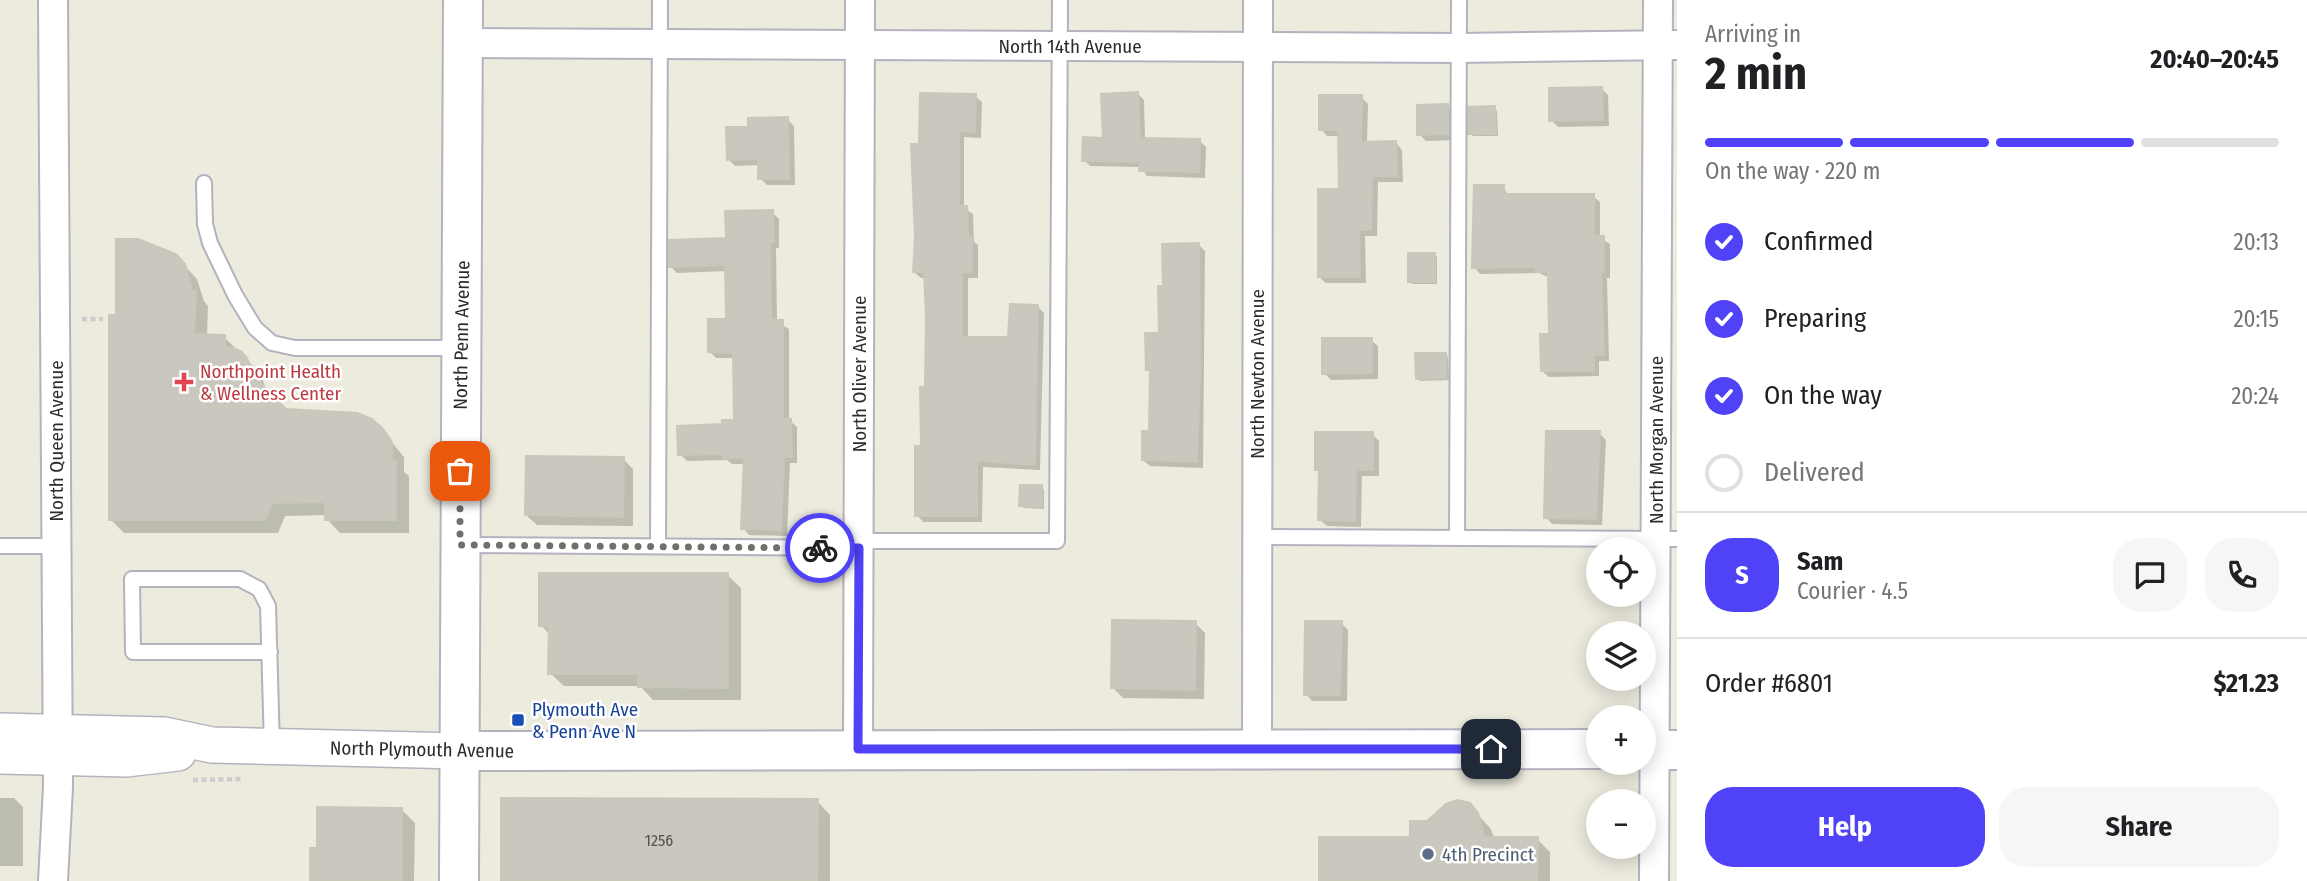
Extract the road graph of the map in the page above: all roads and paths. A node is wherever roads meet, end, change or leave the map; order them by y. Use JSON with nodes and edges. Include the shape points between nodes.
{"nodes":[{"id":1,"x":53,"y":0,"type":"edge"},
{"id":2,"x":463,"y":0,"type":"edge"},
{"id":3,"x":660,"y":0,"type":"edge"},
{"id":4,"x":860,"y":0,"type":"edge"},
{"id":5,"x":1060,"y":0,"type":"edge"},
{"id":6,"x":1258,"y":0,"type":"edge"},
{"id":7,"x":1459,"y":0,"type":"edge"},
{"id":8,"x":1658,"y":0,"type":"edge"},
{"id":9,"x":463,"y":43,"type":"junction"},
{"id":10,"x":660,"y":45,"type":"junction"},
{"id":11,"x":1667,"y":45,"type":"edge"},
{"id":12,"x":860,"y":46,"type":"junction"},
{"id":13,"x":1060,"y":46,"type":"junction"},
{"id":14,"x":1258,"y":46,"type":"junction"},
{"id":15,"x":1459,"y":48,"type":"junction"},
{"id":16,"x":204,"y":183,"type":"dead end"},
{"id":17,"x":82,"y":318,"type":"dead end"},
{"id":18,"x":103,"y":318,"type":"dead end"},
{"id":19,"x":460,"y":348,"type":"junction"},
{"id":20,"x":1257,"y":537,"type":"junction"},
{"id":21,"x":1457,"y":538,"type":"junction"},
{"id":22,"x":1666,"y":538,"type":"edge"},
{"id":23,"x":859,"y":544,"type":"junction"},
{"id":24,"x":460,"y":545,"type":"junction"},
{"id":25,"x":0,"y":546,"type":"edge"},
{"id":26,"x":56,"y":546,"type":"junction"},
{"id":27,"x":658,"y":546,"type":"junction"},
{"id":28,"x":270,"y":652,"type":"junction"},
{"id":29,"x":0,"y":731,"type":"edge"},
{"id":30,"x":57,"y":744,"type":"junction"},
{"id":31,"x":272,"y":747,"type":"junction"},
{"id":32,"x":858,"y":749,"type":"junction"},
{"id":33,"x":1257,"y":749,"type":"junction"},
{"id":34,"x":1586,"y":750,"type":"edge"},
{"id":35,"x":1658,"y":750,"type":"edge"},
{"id":36,"x":460,"y":751,"type":"junction"},
{"id":37,"x":0,"y":756,"type":"edge"},
{"id":38,"x":53,"y":881,"type":"edge"},
{"id":39,"x":459,"y":881,"type":"edge"},
{"id":40,"x":1654,"y":881,"type":"edge"}],
"edges":[{"from":1,"to":26,"type":"street","name":"North Queen Avenue"},
{"from":2,"to":9,"type":"main road","name":"North Penn Avenue"},
{"from":3,"to":10,"type":"lane"},
{"from":4,"to":12,"type":"street","name":"North Oliver Avenue"},
{"from":5,"to":13,"type":"lane"},
{"from":6,"to":14,"type":"street","name":"North Newton Avenue"},
{"from":7,"to":15,"type":"lane"},
{"from":8,"to":11,"type":"street","name":"North Morgan Avenue"},
{"from":9,"to":10,"type":"street","name":"North 14th Avenue"},
{"from":9,"to":19,"type":"main road","name":"North Penn Avenue"},
{"from":10,"to":12,"type":"street","name":"North 14th Avenue"},
{"from":10,"to":27,"type":"lane"},
{"from":11,"to":15,"type":"street","name":"North 14th Avenue"},
{"from":11,"to":22,"type":"street","name":"North Morgan Avenue"},
{"from":12,"to":13,"type":"street","name":"North 14th Avenue"},
{"from":12,"to":23,"type":"street","name":"North Oliver Avenue"},
{"from":13,"to":14,"type":"street","name":"North 14th Avenue"},
{"from":13,"to":23,"type":"lane","via":[[1056,541]]},
{"from":14,"to":15,"type":"street","name":"North 14th Avenue"},
{"from":14,"to":20,"type":"street","name":"North Newton Avenue"},
{"from":15,"to":21,"type":"lane"},
{"from":16,"to":19,"type":"lane","via":[[210,243],[255,328],[272,343],[295,348]]},
{"from":17,"to":18,"type":"path"},
{"from":19,"to":24,"type":"main road","name":"North Penn Avenue"},
{"from":20,"to":21,"type":"lane"},
{"from":20,"to":33,"type":"street","name":"North Newton Avenue"},
{"from":21,"to":22,"type":"lane"},
{"from":22,"to":35,"type":"street","name":"North Morgan Avenue"},
{"from":23,"to":27,"type":"lane"},
{"from":23,"to":32,"type":"street","name":"North Oliver Avenue"},
{"from":24,"to":27,"type":"lane"},
{"from":24,"to":36,"type":"main road","name":"North Penn Avenue"},
{"from":25,"to":26,"type":"lane"},
{"from":26,"to":30,"type":"street","name":"North Queen Avenue"},
{"from":28,"to":28,"type":"lane","via":[[268,606],[259,589],[240,579],[132,579],[133,652]]},
{"from":28,"to":31,"type":"lane"},
{"from":29,"to":30,"type":"street","name":"North Plymouth Avenue"},
{"from":30,"to":31,"type":"street","name":"North Plymouth Avenue","via":[[164,735],[212,745]]},
{"from":30,"to":37,"type":"street","name":"North Plymouth Avenue"},
{"from":30,"to":38,"type":"street","name":"North Queen Avenue"},
{"from":31,"to":36,"type":"street","name":"North Plymouth Avenue"},
{"from":32,"to":33,"type":"main road","name":"North Plymouth Avenue"},
{"from":32,"to":36,"type":"main road","name":"North Plymouth Avenue"},
{"from":33,"to":34,"type":"main road","name":"North Plymouth Avenue"},
{"from":35,"to":40,"type":"street","name":"North Morgan Avenue"},
{"from":36,"to":39,"type":"main road","name":"North Penn Avenue"}]}
